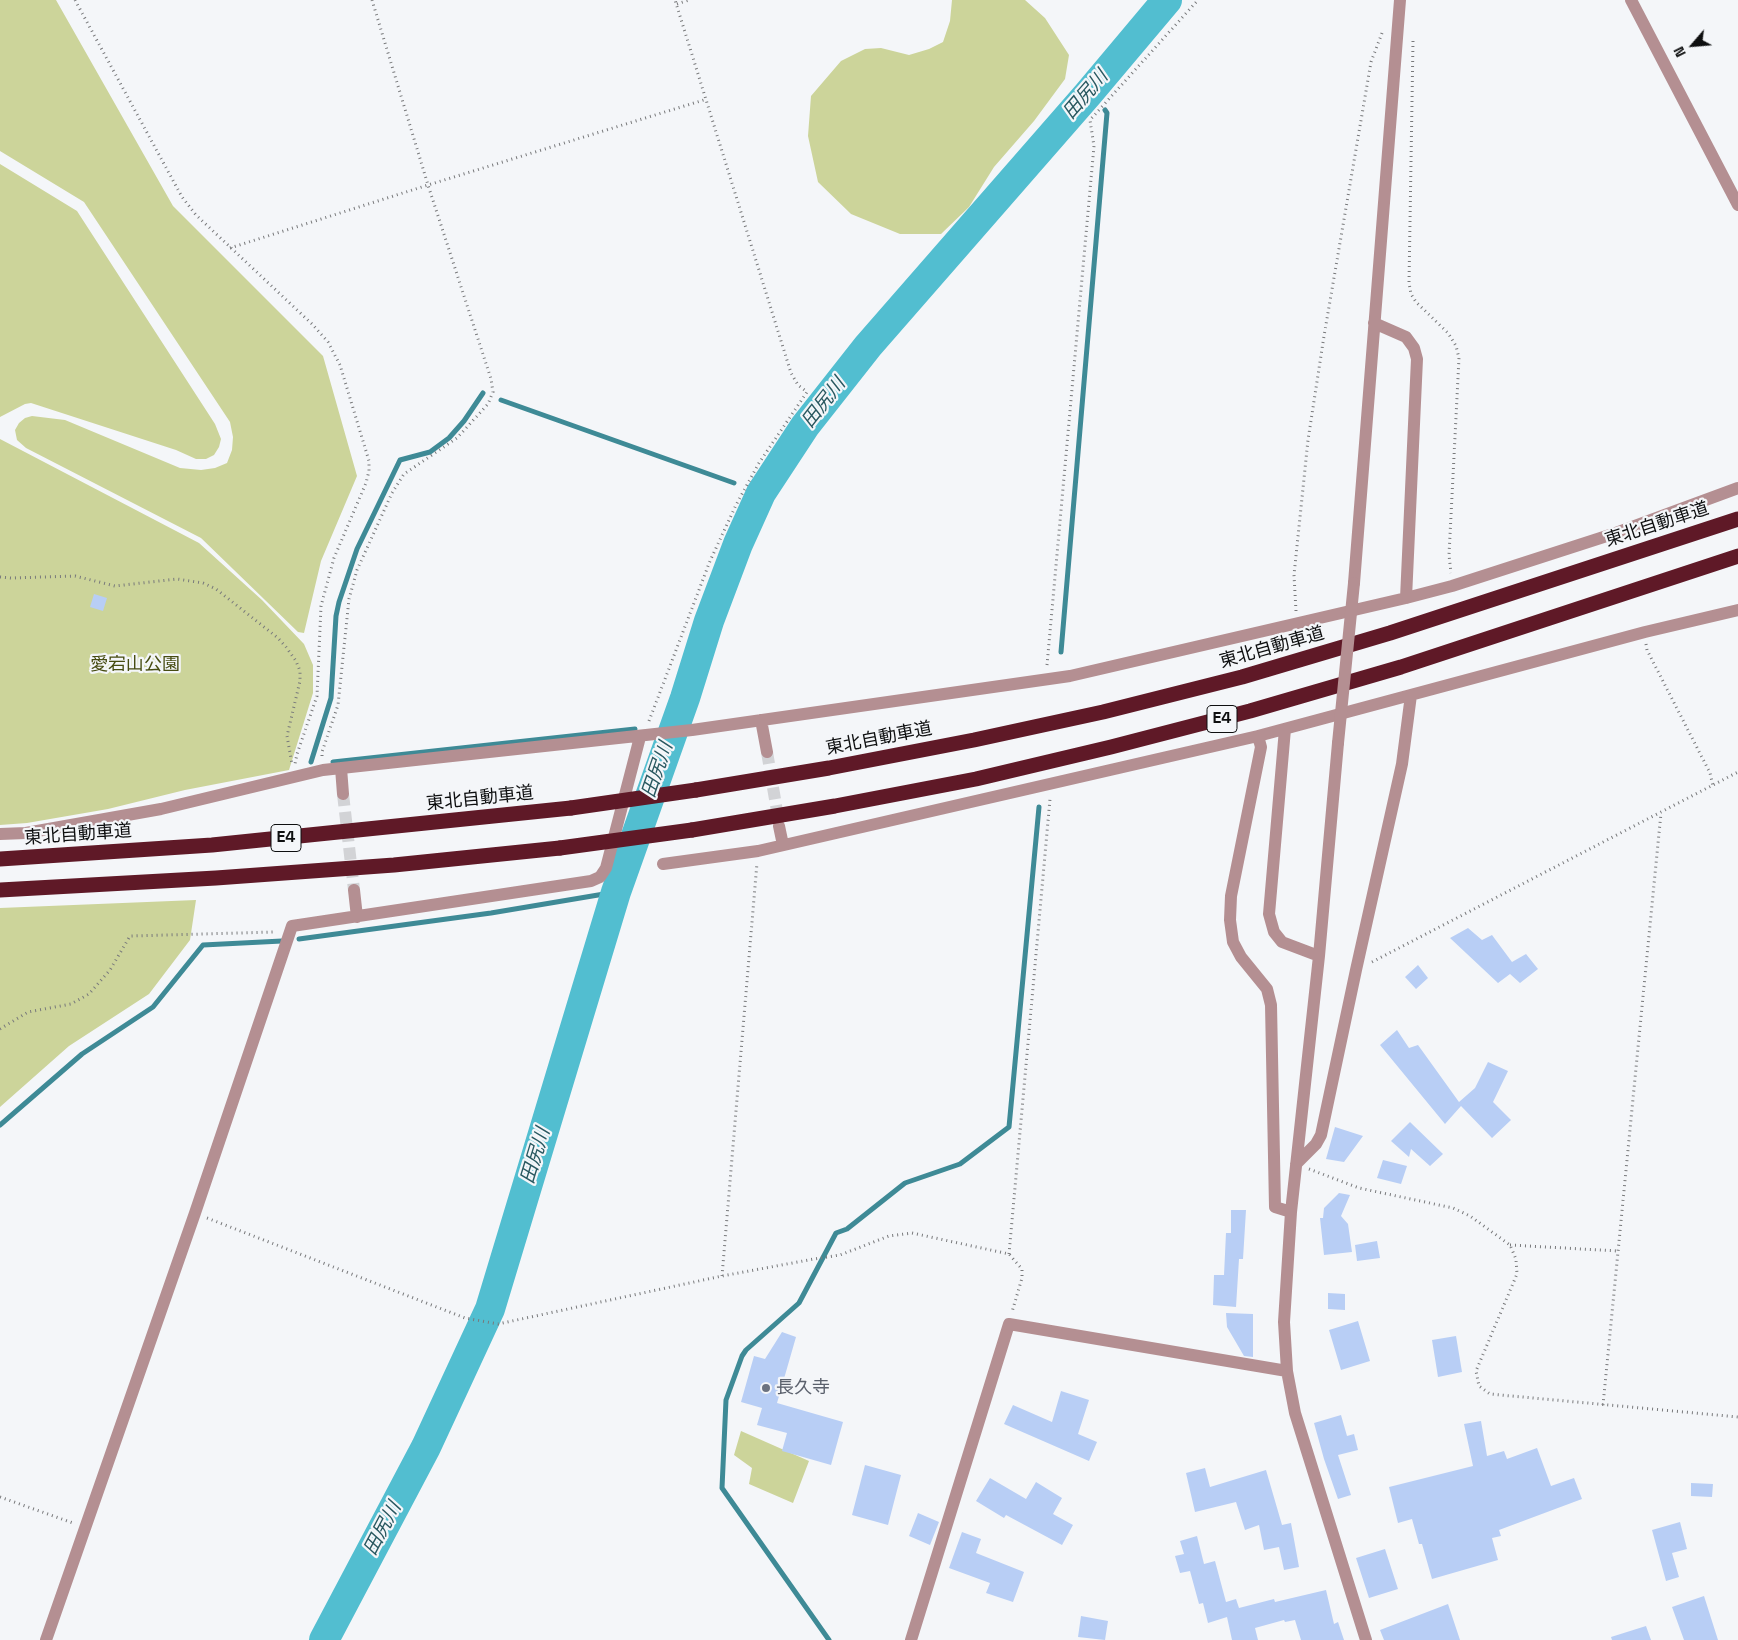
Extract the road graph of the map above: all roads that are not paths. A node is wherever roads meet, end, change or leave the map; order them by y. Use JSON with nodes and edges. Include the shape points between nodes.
{"nodes":[{"id":1,"x":1400,"y":0,"type":"edge"},
{"id":2,"x":1630,"y":0,"type":"edge"},
{"id":3,"x":1738,"y":205,"type":"edge"},
{"id":4,"x":1374,"y":323,"type":"junction"},
{"id":5,"x":1738,"y":488,"type":"edge"},
{"id":6,"x":1738,"y":518,"type":"edge"},
{"id":7,"x":1738,"y":556,"type":"edge"},
{"id":8,"x":1406,"y":598,"type":"junction"},
{"id":9,"x":1738,"y":610,"type":"edge"},
{"id":10,"x":1411,"y":695,"type":"junction"},
{"id":11,"x":761,"y":720,"type":"junction"},
{"id":12,"x":1285,"y":729,"type":"junction"},
{"id":13,"x":645,"y":736,"type":"junction"},
{"id":14,"x":1258,"y":736,"type":"junction"},
{"id":15,"x":767,"y":752,"type":"tunnel mouth"},
{"id":16,"x":341,"y":768,"type":"junction"},
{"id":17,"x":343,"y":794,"type":"tunnel mouth"},
{"id":18,"x":779,"y":826,"type":"tunnel mouth"},
{"id":19,"x":0,"y":834,"type":"edge"},
{"id":20,"x":783,"y":845,"type":"junction"},
{"id":21,"x":0,"y":859,"type":"edge"},
{"id":22,"x":663,"y":864,"type":"dead end"},
{"id":23,"x":0,"y":890,"type":"edge"},
{"id":24,"x":354,"y":890,"type":"tunnel mouth"},
{"id":25,"x":357,"y":917,"type":"junction"},
{"id":26,"x":1319,"y":956,"type":"junction"},
{"id":27,"x":1296,"y":1164,"type":"junction"},
{"id":28,"x":1290,"y":1212,"type":"junction"},
{"id":29,"x":1287,"y":1371,"type":"junction"},
{"id":30,"x":46,"y":1640,"type":"edge"},
{"id":31,"x":911,"y":1640,"type":"edge"},
{"id":32,"x":1366,"y":1640,"type":"edge"}],
"edges":[{"from":1,"to":4,"type":"street"},
{"from":2,"to":3,"type":"street"},
{"from":4,"to":8,"type":"street","via":[[1406,337],[1417,359]]},
{"from":4,"to":26,"type":"street","bridge":true,"via":[[1354,583]]},
{"from":5,"to":8,"type":"street","via":[[1616,533]]},
{"from":6,"to":21,"type":"highway","name":"東北自動車道","number":"E4","bridge":true,"via":[[1390,633],[1242,677],[983,738],[829,768],[571,808],[212,845]]},
{"from":7,"to":23,"type":"highway","number":"E4","bridge":true,"via":[[1401,667],[1250,712],[976,779],[692,830],[560,848],[384,866]]},
{"from":8,"to":11,"type":"street","via":[[1070,676]]},
{"from":9,"to":10,"type":"street"},
{"from":10,"to":12,"type":"street"},
{"from":10,"to":27,"type":"street","via":[[1402,764],[1321,1135]]},
{"from":11,"to":13,"type":"street"},
{"from":11,"to":15,"type":"street"},
{"from":12,"to":14,"type":"street"},
{"from":12,"to":26,"type":"street","via":[[1269,914],[1274,932],[1282,942]]},
{"from":13,"to":16,"type":"street"},
{"from":13,"to":25,"type":"street","via":[[606,868],[600,877],[592,881]]},
{"from":14,"to":20,"type":"street"},
{"from":14,"to":28,"type":"street","via":[[1261,747],[1231,896],[1230,920],[1241,957],[1267,989],[1271,1005],[1275,1207]]},
{"from":16,"to":17,"type":"street"},
{"from":16,"to":19,"type":"street","via":[[161,809],[26,833]]},
{"from":18,"to":20,"type":"street"},
{"from":20,"to":22,"type":"street"},
{"from":24,"to":25,"type":"street"},
{"from":25,"to":30,"type":"street","via":[[292,926]]},
{"from":26,"to":27,"type":"street"},
{"from":27,"to":28,"type":"street"},
{"from":28,"to":29,"type":"street","via":[[1284,1322]]},
{"from":29,"to":31,"type":"street","via":[[1009,1324]]},
{"from":29,"to":32,"type":"street","via":[[1295,1413]]}]}
